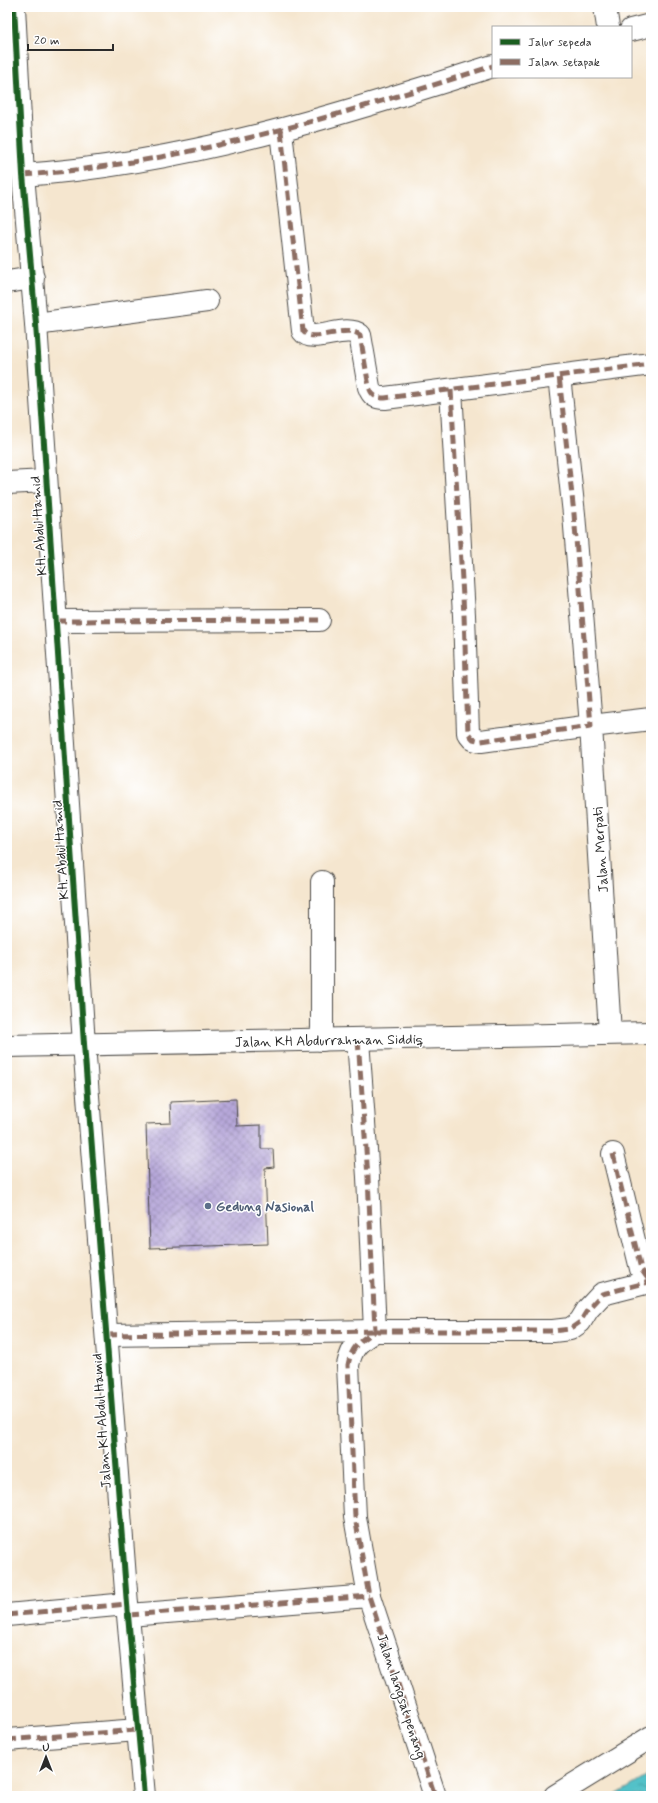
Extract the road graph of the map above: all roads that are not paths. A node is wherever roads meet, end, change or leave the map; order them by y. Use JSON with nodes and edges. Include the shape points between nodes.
{"nodes":[{"id":1,"x":14,"y":7,"type":"edge"},
{"id":2,"x":605,"y":7,"type":"edge"},
{"id":3,"x":651,"y":25,"type":"edge"},
{"id":4,"x":608,"y":26,"type":"edge"},
{"id":5,"x":632,"y":30,"type":"edge"},
{"id":6,"x":492,"y":66,"type":"edge"},
{"id":7,"x":281,"y":131,"type":"junction"},
{"id":8,"x":23,"y":175,"type":"junction"},
{"id":9,"x":33,"y":278,"type":"junction"},
{"id":10,"x":7,"y":282,"type":"edge"},
{"id":11,"x":207,"y":301,"type":"dead end"},
{"id":12,"x":36,"y":324,"type":"junction"},
{"id":13,"x":651,"y":364,"type":"edge"},
{"id":14,"x":559,"y":376,"type":"junction"},
{"id":15,"x":451,"y":390,"type":"junction"},
{"id":16,"x":46,"y":480,"type":"junction"},
{"id":17,"x":7,"y":483,"type":"edge"},
{"id":18,"x":319,"y":620,"type":"dead end"},
{"id":19,"x":56,"y":621,"type":"junction"},
{"id":20,"x":651,"y":720,"type":"edge"},
{"id":21,"x":591,"y":726,"type":"junction"},
{"id":22,"x":322,"y":882,"type":"dead end"},
{"id":23,"x":651,"y":1033,"type":"edge"},
{"id":24,"x":610,"y":1034,"type":"junction"},
{"id":25,"x":322,"y":1040,"type":"junction"},
{"id":26,"x":358,"y":1040,"type":"junction"},
{"id":27,"x":84,"y":1044,"type":"junction"},
{"id":28,"x":7,"y":1046,"type":"edge"},
{"id":29,"x":613,"y":1154,"type":"dead end"},
{"id":30,"x":650,"y":1283,"type":"edge"},
{"id":31,"x":375,"y":1331,"type":"junction"},
{"id":32,"x":107,"y":1335,"type":"junction"},
{"id":33,"x":369,"y":1596,"type":"junction"},
{"id":34,"x":128,"y":1610,"type":"junction"},
{"id":35,"x":7,"y":1615,"type":"edge"},
{"id":36,"x":138,"y":1730,"type":"junction"},
{"id":37,"x":651,"y":1737,"type":"edge"},
{"id":38,"x":7,"y":1740,"type":"edge"},
{"id":39,"x":144,"y":1796,"type":"edge"},
{"id":40,"x":435,"y":1796,"type":"edge"},
{"id":41,"x":556,"y":1796,"type":"edge"}],
"edges":[{"from":1,"to":8,"type":"street","name":"KH. Abdul Hamid"},
{"from":2,"to":4,"type":"street"},
{"from":3,"to":5,"type":"street"},
{"from":6,"to":7,"type":"street"},
{"from":7,"to":8,"type":"street","via":[[70,172]]},
{"from":7,"to":15,"type":"street","via":[[303,331],[312,336],[350,331],[360,335],[369,387],[375,397],[386,398]]},
{"from":8,"to":9,"type":"street","name":"KH. Abdul Hamid"},
{"from":9,"to":10,"type":"street"},
{"from":9,"to":12,"type":"street","name":"KH. Abdul Hamid"},
{"from":11,"to":12,"type":"street"},
{"from":12,"to":16,"type":"street","name":"KH. Abdul Hamid"},
{"from":13,"to":14,"type":"street"},
{"from":14,"to":15,"type":"street"},
{"from":14,"to":21,"type":"street","name":"Jalan Merpati","via":[[574,514]]},
{"from":15,"to":21,"type":"street","via":[[468,733],[473,739],[481,741]]},
{"from":16,"to":17,"type":"street"},
{"from":16,"to":19,"type":"street","name":"KH. Abdul Hamid"},
{"from":18,"to":19,"type":"street"},
{"from":19,"to":27,"type":"street","name":"KH. Abdul Hamid"},
{"from":20,"to":21,"type":"street"},
{"from":21,"to":24,"type":"street","name":"Jalan Merpati"},
{"from":22,"to":25,"type":"street"},
{"from":23,"to":24,"type":"street","name":"Jalan KH Abdurrahman Siddiq"},
{"from":24,"to":26,"type":"street","name":"Jalan KH Abdurrahman Siddiq"},
{"from":25,"to":26,"type":"street","name":"Jalan KH Abdurrahman Siddiq"},
{"from":25,"to":27,"type":"street","name":"Jalan KH Abdurrahman Siddiq"},
{"from":26,"to":31,"type":"street"},
{"from":27,"to":28,"type":"street","name":"Jalan KH Abdurrahman Siddiq"},
{"from":27,"to":32,"type":"street","name":"Jalan KH Abdul Hamid"},
{"from":29,"to":30,"type":"street","via":[[641,1269]]},
{"from":30,"to":31,"type":"street","via":[[602,1294],[580,1322],[570,1329]]},
{"from":31,"to":32,"type":"street"},
{"from":31,"to":33,"type":"street","name":"Jalan langsat penang","via":[[356,1344],[348,1365],[355,1517]]},
{"from":32,"to":34,"type":"street","name":"Jalan KH Abdul Hamid"},
{"from":33,"to":34,"type":"street"},
{"from":33,"to":40,"type":"street","name":"Jalan langsat penang"},
{"from":34,"to":35,"type":"street"},
{"from":34,"to":36,"type":"street","name":"Jalan KH Abdul Hamid"},
{"from":36,"to":38,"type":"street"},
{"from":36,"to":39,"type":"street","name":"Jalan KH Abdul Hamid"},
{"from":37,"to":41,"type":"street"}]}
